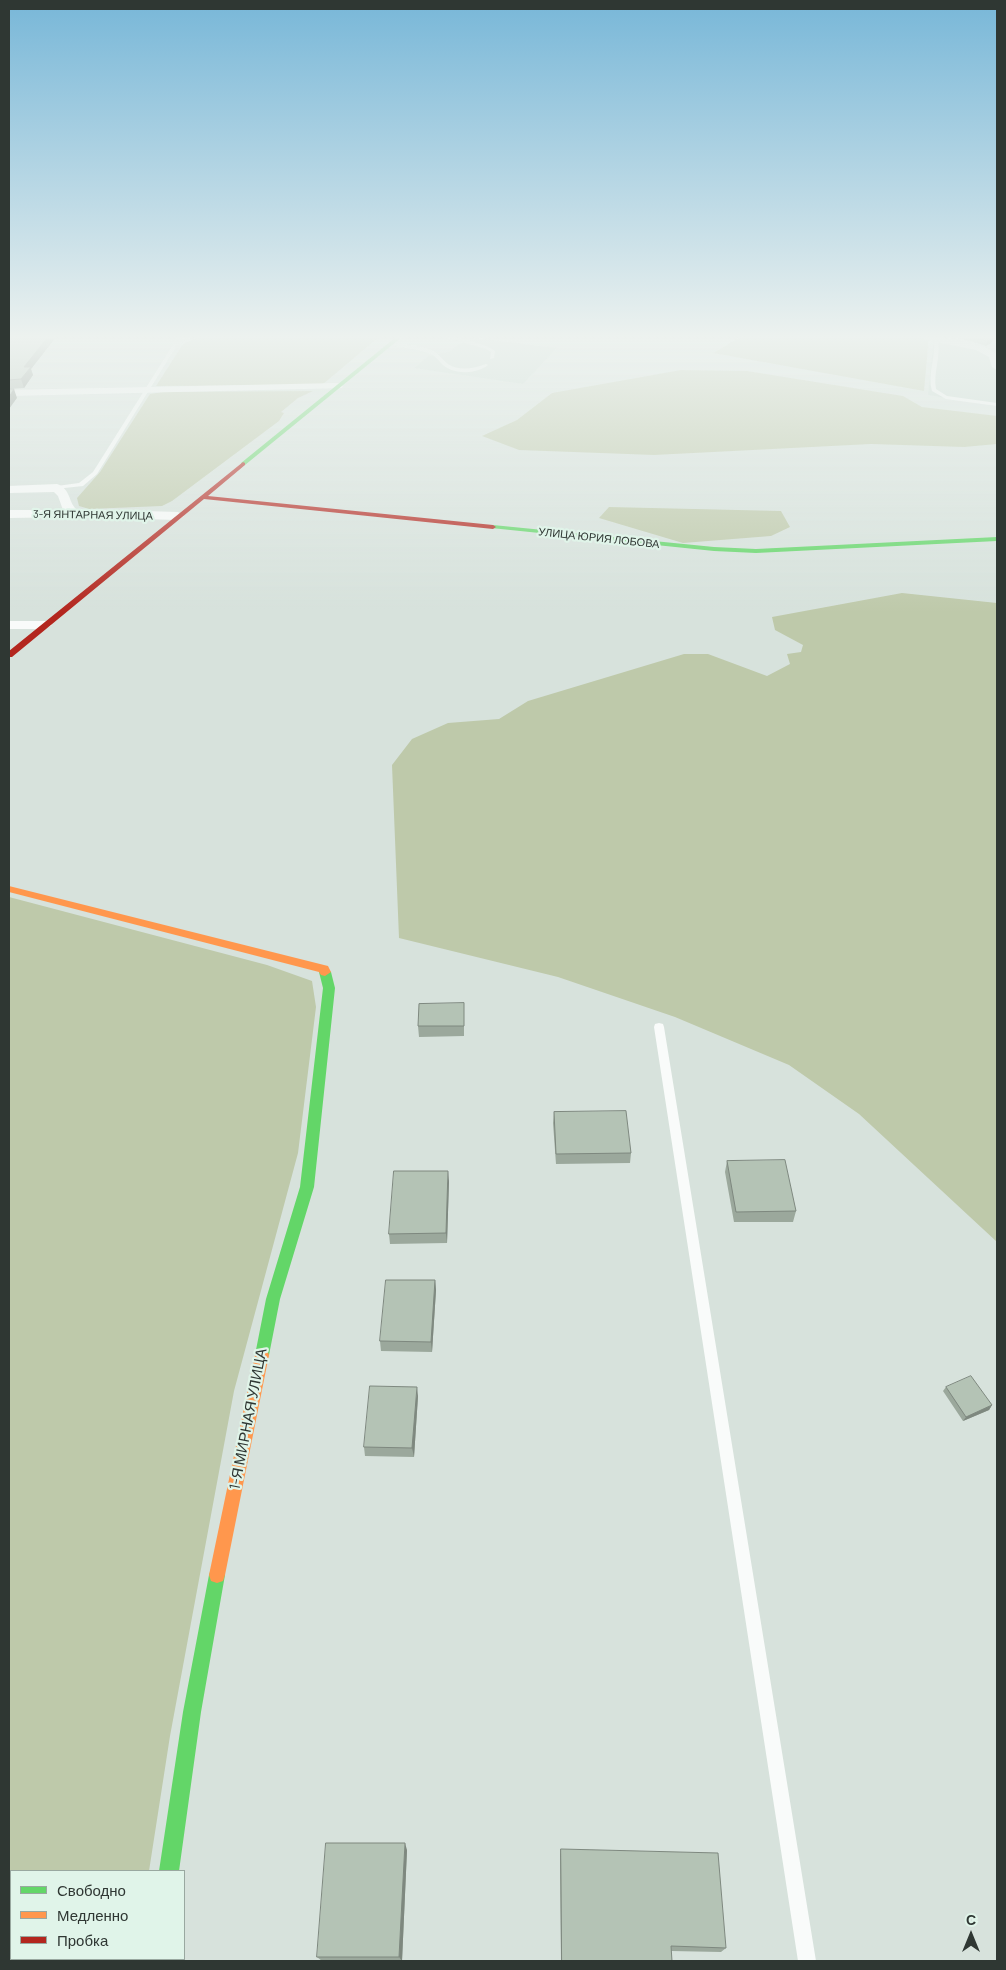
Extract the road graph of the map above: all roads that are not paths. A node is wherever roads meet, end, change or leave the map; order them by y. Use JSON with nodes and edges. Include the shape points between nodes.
{"nodes":[{"id":1,"x":123,"y":429,"type":"edge"},
{"id":2,"x":285,"y":429,"type":"edge"},
{"id":3,"x":57,"y":488,"type":"junction"},
{"id":4,"x":9,"y":489,"type":"edge"},
{"id":5,"x":202,"y":497,"type":"junction"},
{"id":6,"x":73,"y":512,"type":"junction"},
{"id":7,"x":9,"y":514,"type":"edge"},
{"id":8,"x":178,"y":516,"type":"junction"},
{"id":9,"x":997,"y":539,"type":"edge"},
{"id":10,"x":9,"y":625,"type":"edge"},
{"id":11,"x":45,"y":625,"type":"junction"},
{"id":12,"x":9,"y":655,"type":"edge"},
{"id":13,"x":9,"y":889,"type":"edge"},
{"id":14,"x":659,"y":1028,"type":"dead end"},
{"id":15,"x":169,"y":1870,"type":"edge"},
{"id":16,"x":806,"y":1961,"type":"edge"}],
"edges":[{"from":1,"to":3,"type":"lane","via":[[95,472],[81,485]]},
{"from":2,"to":5,"type":"street"},
{"from":3,"to":4,"type":"street"},
{"from":3,"to":6,"type":"street","via":[[63,492],[67,507]]},
{"from":5,"to":8,"type":"street"},
{"from":5,"to":9,"type":"street","name":"УЛИЦА ЮРИЯ ЛОБОВА","via":[[714,549],[765,550]]},
{"from":6,"to":7,"type":"street","name":"3-Я ЯНТАРНАЯ УЛИЦА"},
{"from":6,"to":8,"type":"street","name":"3-Я ЯНТАРНАЯ УЛИЦА"},
{"from":8,"to":11,"type":"street"},
{"from":10,"to":11,"type":"street"},
{"from":11,"to":12,"type":"street"},
{"from":13,"to":15,"type":"street","name":"1-Я МИРНАЯ УЛИЦА","via":[[324,970],[329,988],[307,1188],[273,1299],[222,1544],[192,1712]]},
{"from":14,"to":16,"type":"lane"}]}
